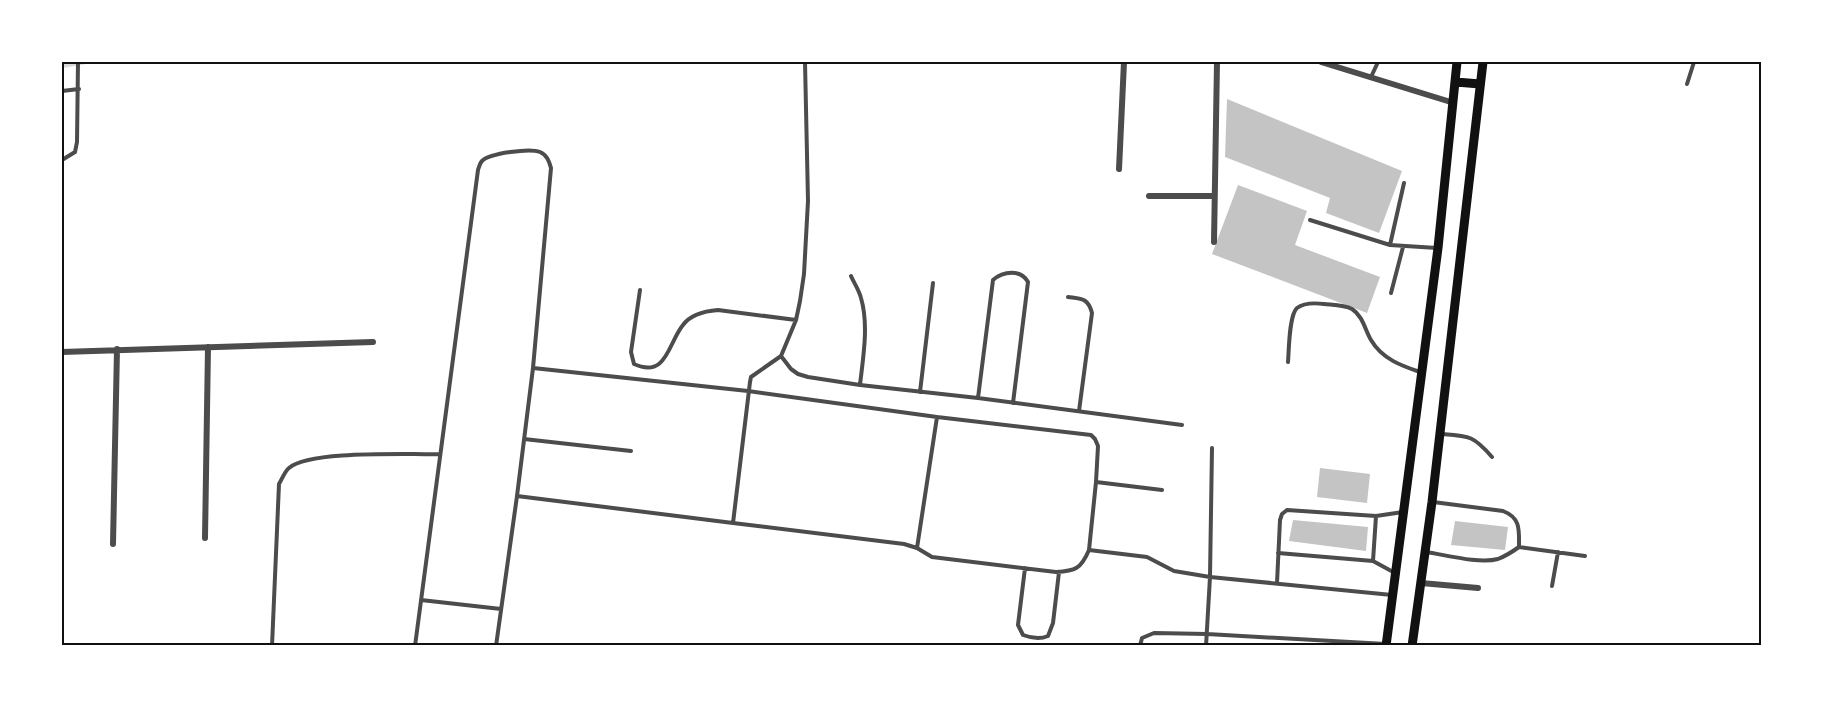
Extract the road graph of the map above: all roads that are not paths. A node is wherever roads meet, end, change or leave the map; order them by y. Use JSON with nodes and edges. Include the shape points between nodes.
{"nodes":[{"id":1,"x":78,"y":62,"type":"edge"},
{"id":2,"x":805,"y":62,"type":"edge"},
{"id":3,"x":1124,"y":62,"type":"edge"},
{"id":4,"x":1217,"y":62,"type":"edge"},
{"id":5,"x":1321,"y":62,"type":"edge"},
{"id":6,"x":1378,"y":62,"type":"edge"},
{"id":7,"x":1458,"y":62,"type":"edge"},
{"id":8,"x":1483,"y":62,"type":"edge"},
{"id":9,"x":1694,"y":62,"type":"edge"},
{"id":10,"x":1371,"y":77,"type":"junction"},
{"id":11,"x":1456,"y":82,"type":"junction"},
{"id":12,"x":1480,"y":84,"type":"junction"},
{"id":13,"x":1687,"y":84,"type":"dead end"},
{"id":14,"x":79,"y":89,"type":"junction"},
{"id":15,"x":62,"y":91,"type":"edge"},
{"id":16,"x":1454,"y":103,"type":"junction"},
{"id":17,"x":62,"y":160,"type":"edge"},
{"id":18,"x":1119,"y":169,"type":"dead end"},
{"id":19,"x":1404,"y":183,"type":"dead end"},
{"id":20,"x":1149,"y":196,"type":"dead end"},
{"id":21,"x":1214,"y":196,"type":"junction"},
{"id":22,"x":1310,"y":220,"type":"dead end"},
{"id":23,"x":1214,"y":242,"type":"dead end"},
{"id":24,"x":1390,"y":245,"type":"junction"},
{"id":25,"x":1403,"y":247,"type":"junction"},
{"id":26,"x":1438,"y":248,"type":"junction"},
{"id":27,"x":851,"y":276,"type":"dead end"},
{"id":28,"x":933,"y":282,"type":"dead end"},
{"id":29,"x":640,"y":290,"type":"dead end"},
{"id":30,"x":1391,"y":293,"type":"dead end"},
{"id":31,"x":1068,"y":297,"type":"dead end"},
{"id":32,"x":796,"y":320,"type":"junction"},
{"id":33,"x":373,"y":342,"type":"dead end"},
{"id":34,"x":208,"y":347,"type":"junction"},
{"id":35,"x":117,"y":350,"type":"junction"},
{"id":36,"x":62,"y":352,"type":"edge"},
{"id":37,"x":781,"y":356,"type":"junction"},
{"id":38,"x":1288,"y":362,"type":"dead end"},
{"id":39,"x":533,"y":368,"type":"junction"},
{"id":40,"x":1421,"y":372,"type":"junction"},
{"id":41,"x":860,"y":385,"type":"junction"},
{"id":42,"x":748,"y":391,"type":"junction"},
{"id":43,"x":920,"y":392,"type":"junction"},
{"id":44,"x":978,"y":398,"type":"junction"},
{"id":45,"x":1013,"y":403,"type":"junction"},
{"id":46,"x":1079,"y":411,"type":"junction"},
{"id":47,"x":937,"y":417,"type":"junction"},
{"id":48,"x":1182,"y":425,"type":"dead end"},
{"id":49,"x":1440,"y":434,"type":"junction"},
{"id":50,"x":524,"y":439,"type":"junction"},
{"id":51,"x":1212,"y":448,"type":"dead end"},
{"id":52,"x":631,"y":451,"type":"dead end"},
{"id":53,"x":440,"y":454,"type":"junction"},
{"id":54,"x":1492,"y":457,"type":"dead end"},
{"id":55,"x":1096,"y":482,"type":"junction"},
{"id":56,"x":1162,"y":490,"type":"dead end"},
{"id":57,"x":517,"y":496,"type":"junction"},
{"id":58,"x":1432,"y":502,"type":"junction"},
{"id":59,"x":1403,"y":512,"type":"junction"},
{"id":60,"x":1376,"y":516,"type":"junction"},
{"id":61,"x":733,"y":523,"type":"junction"},
{"id":62,"x":205,"y":538,"type":"dead end"},
{"id":63,"x":113,"y":544,"type":"dead end"},
{"id":64,"x":1519,"y":547,"type":"junction"},
{"id":65,"x":917,"y":548,"type":"junction"},
{"id":66,"x":1089,"y":550,"type":"junction"},
{"id":67,"x":1425,"y":551,"type":"junction"},
{"id":68,"x":1558,"y":552,"type":"junction"},
{"id":69,"x":1278,"y":553,"type":"junction"},
{"id":70,"x":1585,"y":556,"type":"dead end"},
{"id":71,"x":1373,"y":561,"type":"junction"},
{"id":72,"x":1025,"y":568,"type":"junction"},
{"id":73,"x":1059,"y":572,"type":"junction"},
{"id":74,"x":1396,"y":574,"type":"junction"},
{"id":75,"x":1210,"y":577,"type":"junction"},
{"id":76,"x":1277,"y":583,"type":"junction"},
{"id":77,"x":1421,"y":583,"type":"junction"},
{"id":78,"x":1552,"y":586,"type":"dead end"},
{"id":79,"x":1478,"y":588,"type":"dead end"},
{"id":80,"x":1393,"y":595,"type":"junction"},
{"id":81,"x":421,"y":600,"type":"junction"},
{"id":82,"x":501,"y":609,"type":"junction"},
{"id":83,"x":1207,"y":634,"type":"junction"},
{"id":84,"x":272,"y":645,"type":"edge"},
{"id":85,"x":415,"y":645,"type":"edge"},
{"id":86,"x":496,"y":645,"type":"edge"},
{"id":87,"x":1140,"y":645,"type":"edge"},
{"id":88,"x":1206,"y":645,"type":"edge"},
{"id":89,"x":1386,"y":645,"type":"edge"},
{"id":90,"x":1412,"y":645,"type":"edge"}],
"edges":[{"from":1,"to":14,"type":"lane"},
{"from":2,"to":32,"type":"lane","via":[[808,233]]},
{"from":3,"to":18,"type":"street"},
{"from":4,"to":21,"type":"street"},
{"from":5,"to":10,"type":"street"},
{"from":6,"to":10,"type":"lane"},
{"from":7,"to":11,"type":"main road"},
{"from":8,"to":12,"type":"main road"},
{"from":9,"to":13,"type":"lane"},
{"from":10,"to":16,"type":"street"},
{"from":11,"to":12,"type":"main road"},
{"from":11,"to":16,"type":"main road"},
{"from":12,"to":49,"type":"main road"},
{"from":14,"to":15,"type":"lane"},
{"from":14,"to":17,"type":"lane","via":[[78,142],[75,152]]},
{"from":16,"to":26,"type":"main road"},
{"from":19,"to":24,"type":"lane"},
{"from":20,"to":21,"type":"street"},
{"from":21,"to":23,"type":"street"},
{"from":22,"to":24,"type":"lane"},
{"from":24,"to":25,"type":"lane"},
{"from":25,"to":26,"type":"lane"},
{"from":25,"to":30,"type":"lane"},
{"from":26,"to":40,"type":"main road"},
{"from":27,"to":41,"type":"lane","via":[[861,298],[863,315]]},
{"from":28,"to":43,"type":"lane"},
{"from":29,"to":32,"type":"lane","via":[[631,352],[634,364],[640,367],[660,364],[683,324],[709,311]]},
{"from":31,"to":46,"type":"lane","via":[[1084,299],[1092,313]]},
{"from":32,"to":37,"type":"lane"},
{"from":33,"to":34,"type":"street"},
{"from":34,"to":35,"type":"street"},
{"from":34,"to":62,"type":"street"},
{"from":35,"to":36,"type":"street"},
{"from":35,"to":63,"type":"street"},
{"from":37,"to":41,"type":"lane","via":[[798,374]]},
{"from":37,"to":42,"type":"lane","via":[[751,377]]},
{"from":38,"to":40,"type":"lane","via":[[1292,316],[1296,309],[1314,303],[1352,309],[1375,347],[1398,364]]},
{"from":39,"to":42,"type":"lane"},
{"from":39,"to":50,"type":"lane"},
{"from":39,"to":53,"type":"lane","via":[[551,168],[538,151],[489,156],[478,170]]},
{"from":40,"to":59,"type":"main road"},
{"from":41,"to":43,"type":"lane"},
{"from":42,"to":47,"type":"lane"},
{"from":42,"to":61,"type":"lane"},
{"from":43,"to":44,"type":"lane"},
{"from":44,"to":45,"type":"lane"},
{"from":44,"to":45,"type":"lane","via":[[993,280],[1007,273],[1019,274],[1028,282]]},
{"from":45,"to":46,"type":"lane"},
{"from":46,"to":48,"type":"lane"},
{"from":47,"to":55,"type":"lane","via":[[1091,435],[1098,446]]},
{"from":47,"to":65,"type":"lane"},
{"from":49,"to":54,"type":"lane","via":[[1480,442]]},
{"from":49,"to":58,"type":"main road"},
{"from":50,"to":52,"type":"lane"},
{"from":50,"to":57,"type":"lane"},
{"from":51,"to":75,"type":"lane"},
{"from":53,"to":81,"type":"lane"},
{"from":53,"to":84,"type":"lane","via":[[339,455],[288,468],[279,484]]},
{"from":55,"to":56,"type":"lane"},
{"from":55,"to":66,"type":"lane"},
{"from":57,"to":61,"type":"lane"},
{"from":57,"to":82,"type":"lane"},
{"from":58,"to":64,"type":"lane","via":[[1511,514],[1519,529]]},
{"from":58,"to":67,"type":"main road"},
{"from":59,"to":60,"type":"lane"},
{"from":59,"to":74,"type":"main road"},
{"from":60,"to":69,"type":"lane","via":[[1287,510],[1280,520]]},
{"from":60,"to":71,"type":"lane"},
{"from":61,"to":65,"type":"lane"},
{"from":64,"to":67,"type":"lane","via":[[1506,556],[1485,561]]},
{"from":64,"to":68,"type":"lane"},
{"from":65,"to":72,"type":"lane","via":[[932,557]]},
{"from":66,"to":73,"type":"lane","via":[[1081,566]]},
{"from":66,"to":75,"type":"lane","via":[[1147,557],[1174,571]]},
{"from":67,"to":77,"type":"main road"},
{"from":68,"to":70,"type":"lane"},
{"from":68,"to":78,"type":"lane"},
{"from":69,"to":71,"type":"lane"},
{"from":69,"to":76,"type":"lane"},
{"from":71,"to":74,"type":"lane"},
{"from":72,"to":73,"type":"lane"},
{"from":72,"to":73,"type":"lane","via":[[1018,625],[1023,635],[1029,637],[1048,636]]},
{"from":74,"to":80,"type":"main road"},
{"from":75,"to":76,"type":"lane"},
{"from":75,"to":83,"type":"lane"},
{"from":76,"to":80,"type":"lane"},
{"from":77,"to":79,"type":"street"},
{"from":77,"to":90,"type":"main road"},
{"from":80,"to":89,"type":"main road"},
{"from":81,"to":82,"type":"lane"},
{"from":81,"to":85,"type":"lane"},
{"from":82,"to":86,"type":"lane"},
{"from":83,"to":87,"type":"lane","via":[[1154,633],[1142,638]]},
{"from":83,"to":88,"type":"lane"},
{"from":83,"to":89,"type":"lane"}]}
